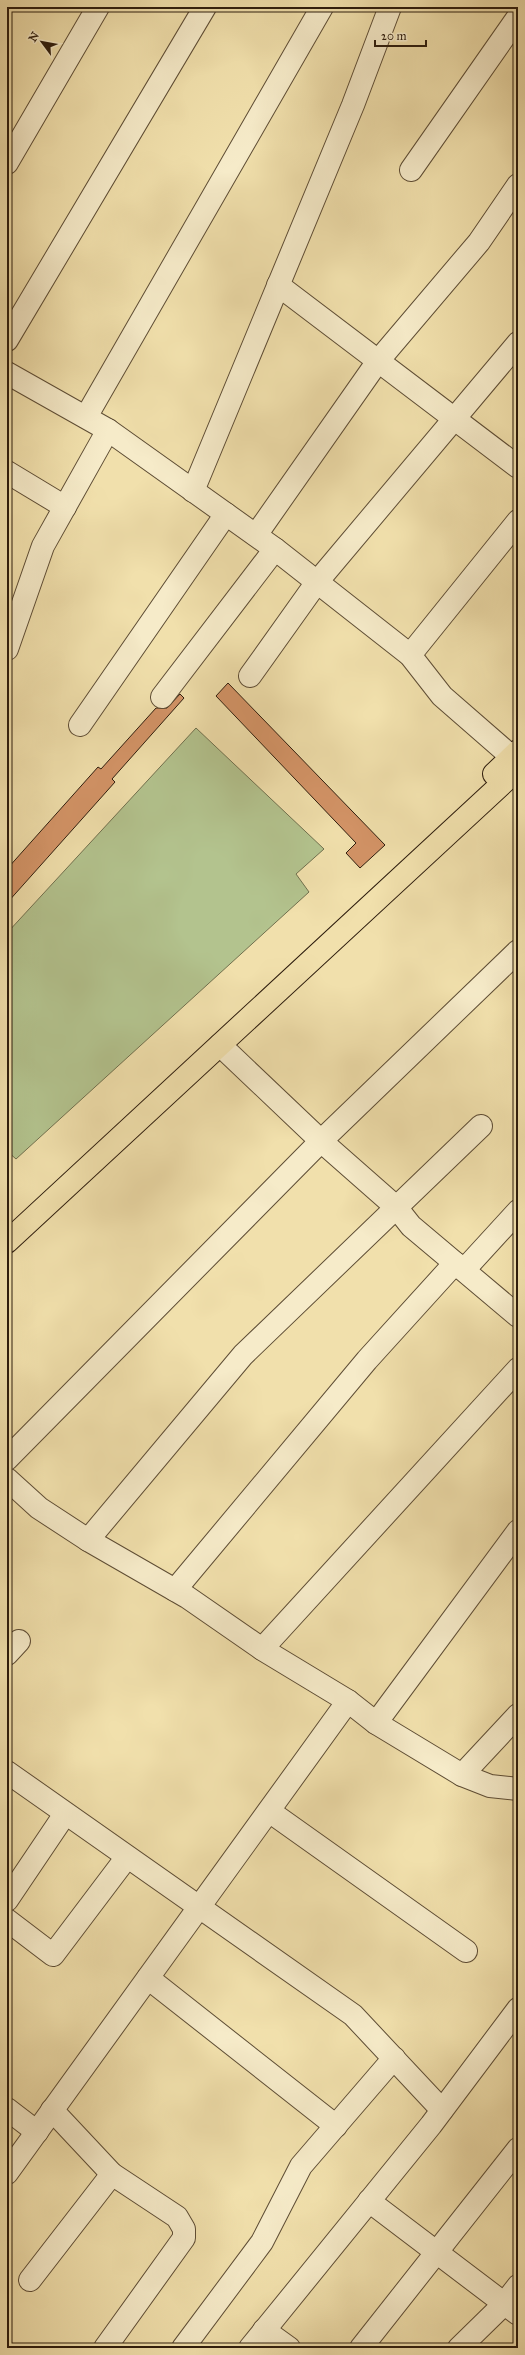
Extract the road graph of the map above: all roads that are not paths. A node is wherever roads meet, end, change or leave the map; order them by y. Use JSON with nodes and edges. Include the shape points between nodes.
{"nodes":[{"id":1,"x":98,"y":7,"type":"edge"},
{"id":2,"x":205,"y":7,"type":"edge"},
{"id":3,"x":322,"y":7,"type":"edge"},
{"id":4,"x":390,"y":7,"type":"edge"},
{"id":5,"x":518,"y":17,"type":"edge"},
{"id":6,"x":7,"y":163,"type":"edge"},
{"id":7,"x":411,"y":170,"type":"dead end"},
{"id":8,"x":518,"y":185,"type":"edge"},
{"id":9,"x":278,"y":285,"type":"junction"},
{"id":10,"x":7,"y":340,"type":"edge"},
{"id":11,"x":518,"y":343,"type":"edge"},
{"id":12,"x":378,"y":361,"type":"junction"},
{"id":13,"x":7,"y":373,"type":"edge"},
{"id":14,"x":86,"y":417,"type":"junction"},
{"id":15,"x":454,"y":419,"type":"junction"},
{"id":16,"x":108,"y":430,"type":"junction"},
{"id":17,"x":518,"y":467,"type":"edge"},
{"id":18,"x":7,"y":472,"type":"edge"},
{"id":19,"x":193,"y":490,"type":"junction"},
{"id":20,"x":65,"y":507,"type":"junction"},
{"id":21,"x":226,"y":514,"type":"junction"},
{"id":22,"x":518,"y":521,"type":"edge"},
{"id":23,"x":256,"y":535,"type":"junction"},
{"id":24,"x":275,"y":549,"type":"junction"},
{"id":25,"x":317,"y":582,"type":"junction"},
{"id":26,"x":8,"y":644,"type":"edge"},
{"id":27,"x":410,"y":655,"type":"junction"},
{"id":28,"x":250,"y":676,"type":"dead end"},
{"id":29,"x":162,"y":697,"type":"dead end"},
{"id":30,"x":80,"y":725,"type":"dead end"},
{"id":31,"x":516,"y":759,"type":"edge"},
{"id":32,"x":518,"y":952,"type":"edge"},
{"id":33,"x":220,"y":1045,"type":"junction"},
{"id":34,"x":481,"y":1126,"type":"dead end"},
{"id":35,"x":321,"y":1141,"type":"junction"},
{"id":36,"x":396,"y":1208,"type":"junction"},
{"id":37,"x":518,"y":1211,"type":"edge"},
{"id":38,"x":7,"y":1222,"type":"edge"},
{"id":39,"x":7,"y":1242,"type":"edge"},
{"id":40,"x":460,"y":1267,"type":"junction"},
{"id":41,"x":518,"y":1316,"type":"edge"},
{"id":42,"x":518,"y":1369,"type":"edge"},
{"id":43,"x":7,"y":1459,"type":"edge"},
{"id":44,"x":7,"y":1479,"type":"edge"},
{"id":45,"x":518,"y":1531,"type":"edge"},
{"id":46,"x":88,"y":1540,"type":"junction"},
{"id":47,"x":175,"y":1590,"type":"junction"},
{"id":48,"x":262,"y":1649,"type":"junction"},
{"id":49,"x":348,"y":1701,"type":"junction"},
{"id":50,"x":518,"y":1716,"type":"edge"},
{"id":51,"x":376,"y":1723,"type":"junction"},
{"id":52,"x":462,"y":1775,"type":"junction"},
{"id":53,"x":10,"y":1781,"type":"edge"},
{"id":54,"x":518,"y":1789,"type":"edge"},
{"id":55,"x":269,"y":1811,"type":"junction"},
{"id":56,"x":65,"y":1814,"type":"junction"},
{"id":57,"x":126,"y":1857,"type":"junction"},
{"id":58,"x":7,"y":1900,"type":"edge"},
{"id":59,"x":198,"y":1908,"type":"junction"},
{"id":60,"x":7,"y":1920,"type":"edge"},
{"id":61,"x":466,"y":1951,"type":"dead end"},
{"id":62,"x":148,"y":1978,"type":"junction"},
{"id":63,"x":518,"y":2009,"type":"edge"},
{"id":64,"x":394,"y":2058,"type":"junction"},
{"id":65,"x":7,"y":2109,"type":"edge"},
{"id":66,"x":52,"y":2110,"type":"junction"},
{"id":67,"x":442,"y":2110,"type":"junction"},
{"id":68,"x":336,"y":2126,"type":"junction"},
{"id":69,"x":37,"y":2132,"type":"junction"},
{"id":70,"x":518,"y":2149,"type":"edge"},
{"id":71,"x":7,"y":2173,"type":"edge"},
{"id":72,"x":112,"y":2174,"type":"junction"},
{"id":73,"x":369,"y":2201,"type":"junction"},
{"id":74,"x":437,"y":2252,"type":"junction"},
{"id":75,"x":30,"y":2280,"type":"dead end"},
{"id":76,"x":518,"y":2286,"type":"edge"},
{"id":77,"x":511,"y":2309,"type":"edge"},
{"id":78,"x":264,"y":2330,"type":"junction"},
{"id":79,"x":105,"y":2348,"type":"edge"},
{"id":80,"x":183,"y":2348,"type":"edge"},
{"id":81,"x":250,"y":2348,"type":"edge"},
{"id":82,"x":289,"y":2348,"type":"edge"},
{"id":83,"x":361,"y":2348,"type":"edge"},
{"id":84,"x":459,"y":2348,"type":"edge"}],
"edges":[{"from":1,"to":6,"type":"street"},
{"from":2,"to":10,"type":"street"},
{"from":3,"to":14,"type":"street"},
{"from":4,"to":9,"type":"street"},
{"from":5,"to":7,"type":"street"},
{"from":8,"to":12,"type":"street","via":[[479,242]]},
{"from":9,"to":12,"type":"street"},
{"from":9,"to":19,"type":"street"},
{"from":11,"to":15,"type":"street"},
{"from":12,"to":15,"type":"street"},
{"from":12,"to":23,"type":"street"},
{"from":13,"to":14,"type":"street"},
{"from":14,"to":16,"type":"street"},
{"from":15,"to":17,"type":"street"},
{"from":15,"to":25,"type":"street"},
{"from":16,"to":19,"type":"street"},
{"from":16,"to":20,"type":"street"},
{"from":18,"to":20,"type":"street"},
{"from":19,"to":21,"type":"street"},
{"from":20,"to":26,"type":"street","via":[[43,546]]},
{"from":21,"to":23,"type":"street"},
{"from":21,"to":30,"type":"street"},
{"from":22,"to":27,"type":"street"},
{"from":23,"to":24,"type":"street"},
{"from":24,"to":25,"type":"street"},
{"from":24,"to":29,"type":"street"},
{"from":25,"to":27,"type":"street"},
{"from":25,"to":28,"type":"street"},
{"from":27,"to":31,"type":"street","via":[[442,696]]},
{"from":31,"to":33,"type":"main road"},
{"from":31,"to":38,"type":"main road"},
{"from":32,"to":35,"type":"street"},
{"from":33,"to":35,"type":"street"},
{"from":33,"to":39,"type":"main road"},
{"from":34,"to":36,"type":"street"},
{"from":35,"to":36,"type":"street"},
{"from":35,"to":43,"type":"street"},
{"from":36,"to":40,"type":"street","via":[[411,1226]]},
{"from":36,"to":46,"type":"street","via":[[244,1355]]},
{"from":37,"to":40,"type":"street"},
{"from":40,"to":41,"type":"street"},
{"from":40,"to":47,"type":"street","via":[[367,1360]]},
{"from":42,"to":48,"type":"street"},
{"from":44,"to":46,"type":"street","via":[[39,1508]]},
{"from":45,"to":51,"type":"street"},
{"from":46,"to":47,"type":"street"},
{"from":47,"to":48,"type":"street"},
{"from":48,"to":49,"type":"street"},
{"from":49,"to":51,"type":"street"},
{"from":49,"to":55,"type":"street"},
{"from":50,"to":52,"type":"street"},
{"from":51,"to":52,"type":"street"},
{"from":52,"to":54,"type":"street","via":[[490,1786]]},
{"from":53,"to":56,"type":"street"},
{"from":55,"to":59,"type":"street"},
{"from":55,"to":61,"type":"street"},
{"from":56,"to":57,"type":"street"},
{"from":56,"to":58,"type":"street"},
{"from":57,"to":59,"type":"street"},
{"from":57,"to":60,"type":"street","via":[[53,1955]]},
{"from":59,"to":62,"type":"street"},
{"from":59,"to":64,"type":"street","via":[[353,2015]]},
{"from":62,"to":66,"type":"street"},
{"from":62,"to":68,"type":"street"},
{"from":63,"to":67,"type":"street"},
{"from":64,"to":67,"type":"street"},
{"from":64,"to":68,"type":"street"},
{"from":65,"to":69,"type":"street"},
{"from":66,"to":69,"type":"street"},
{"from":66,"to":72,"type":"street"},
{"from":67,"to":73,"type":"street"},
{"from":68,"to":80,"type":"street","via":[[301,2166],[262,2242]]},
{"from":69,"to":71,"type":"street"},
{"from":70,"to":74,"type":"street"},
{"from":72,"to":75,"type":"street"},
{"from":72,"to":79,"type":"street","via":[[177,2217],[184,2229],[184,2238]]},
{"from":73,"to":74,"type":"street"},
{"from":73,"to":78,"type":"street"},
{"from":74,"to":77,"type":"street"},
{"from":74,"to":83,"type":"street"},
{"from":76,"to":77,"type":"street"},
{"from":77,"to":84,"type":"street"},
{"from":78,"to":81,"type":"street"},
{"from":78,"to":82,"type":"street"}]}
